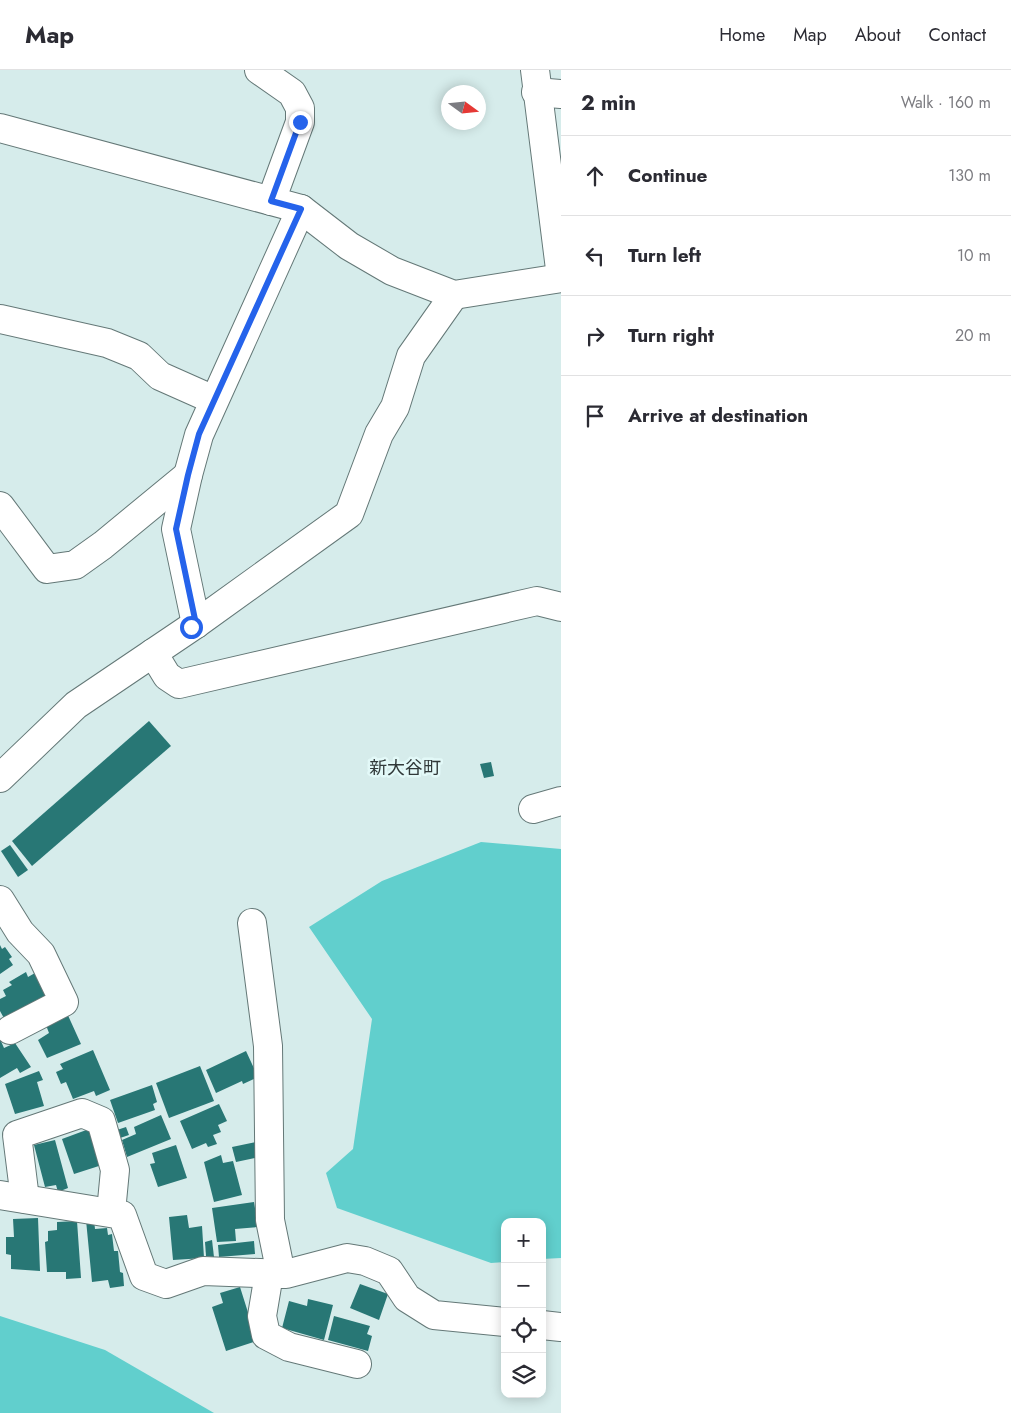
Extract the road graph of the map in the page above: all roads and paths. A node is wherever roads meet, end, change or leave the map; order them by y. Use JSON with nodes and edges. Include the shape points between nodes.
{"nodes":[{"id":1,"x":259,"y":70,"type":"edge"},
{"id":2,"x":544,"y":85,"type":"edge"},
{"id":3,"x":0,"y":128,"type":"edge"},
{"id":4,"x":271,"y":201,"type":"junction"},
{"id":5,"x":301,"y":209,"type":"junction"},
{"id":6,"x":561,"y":277,"type":"edge"},
{"id":7,"x":454,"y":295,"type":"junction"},
{"id":8,"x":0,"y":319,"type":"edge"},
{"id":9,"x":214,"y":400,"type":"junction"},
{"id":10,"x":188,"y":475,"type":"junction"},
{"id":11,"x":0,"y":506,"type":"edge"},
{"id":12,"x":561,"y":607,"type":"edge"},
{"id":13,"x":196,"y":624,"type":"junction"},
{"id":14,"x":153,"y":652,"type":"junction"},
{"id":15,"x":0,"y":778,"type":"edge"},
{"id":16,"x":561,"y":801,"type":"edge"},
{"id":17,"x":534,"y":809,"type":"dead end"},
{"id":18,"x":0,"y":900,"type":"edge"},
{"id":19,"x":252,"y":923,"type":"dead end"},
{"id":20,"x":10,"y":1030,"type":"dead end"},
{"id":21,"x":13,"y":1197,"type":"edge"},
{"id":22,"x":111,"y":1212,"type":"junction"},
{"id":23,"x":275,"y":1274,"type":"junction"},
{"id":24,"x":501,"y":1322,"type":"edge"},
{"id":25,"x":546,"y":1325,"type":"edge"},
{"id":26,"x":561,"y":1327,"type":"edge"},
{"id":27,"x":357,"y":1364,"type":"dead end"}],
"edges":[{"from":1,"to":4,"type":"street","via":[[292,93],[300,108],[300,122]]},
{"from":2,"to":6,"type":"street"},
{"from":3,"to":4,"type":"street"},
{"from":4,"to":5,"type":"street"},
{"from":5,"to":7,"type":"street","via":[[349,246],[392,272]]},
{"from":5,"to":9,"type":"street"},
{"from":6,"to":7,"type":"street"},
{"from":7,"to":13,"type":"street","via":[[411,356],[395,407],[379,434],[349,514]]},
{"from":8,"to":9,"type":"street","via":[[28,338],[107,343],[139,356],[160,376]]},
{"from":9,"to":10,"type":"street","via":[[199,434]]},
{"from":10,"to":11,"type":"street","via":[[75,565],[48,569]]},
{"from":10,"to":13,"type":"street","via":[[176,529]]},
{"from":12,"to":14,"type":"street","via":[[537,601],[178,684],[167,676]]},
{"from":13,"to":14,"type":"street"},
{"from":14,"to":15,"type":"street","via":[[76,705]]},
{"from":16,"to":17,"type":"street"},
{"from":18,"to":20,"type":"street","via":[[20,932],[41,954],[64,1002]]},
{"from":19,"to":23,"type":"street","via":[[268,1046],[270,1220]]},
{"from":21,"to":22,"type":"street"},
{"from":21,"to":22,"type":"street","via":[[17,1135],[82,1113],[101,1121],[115,1170]]},
{"from":22,"to":23,"type":"street","via":[[122,1215],[144,1276],[166,1284],[203,1271]]},
{"from":23,"to":24,"type":"street","via":[[347,1258],[365,1261],[389,1271],[407,1298],[434,1315]]},
{"from":23,"to":27,"type":"street","via":[[262,1316],[266,1335],[288,1347]]},
{"from":25,"to":26,"type":"street"}]}
